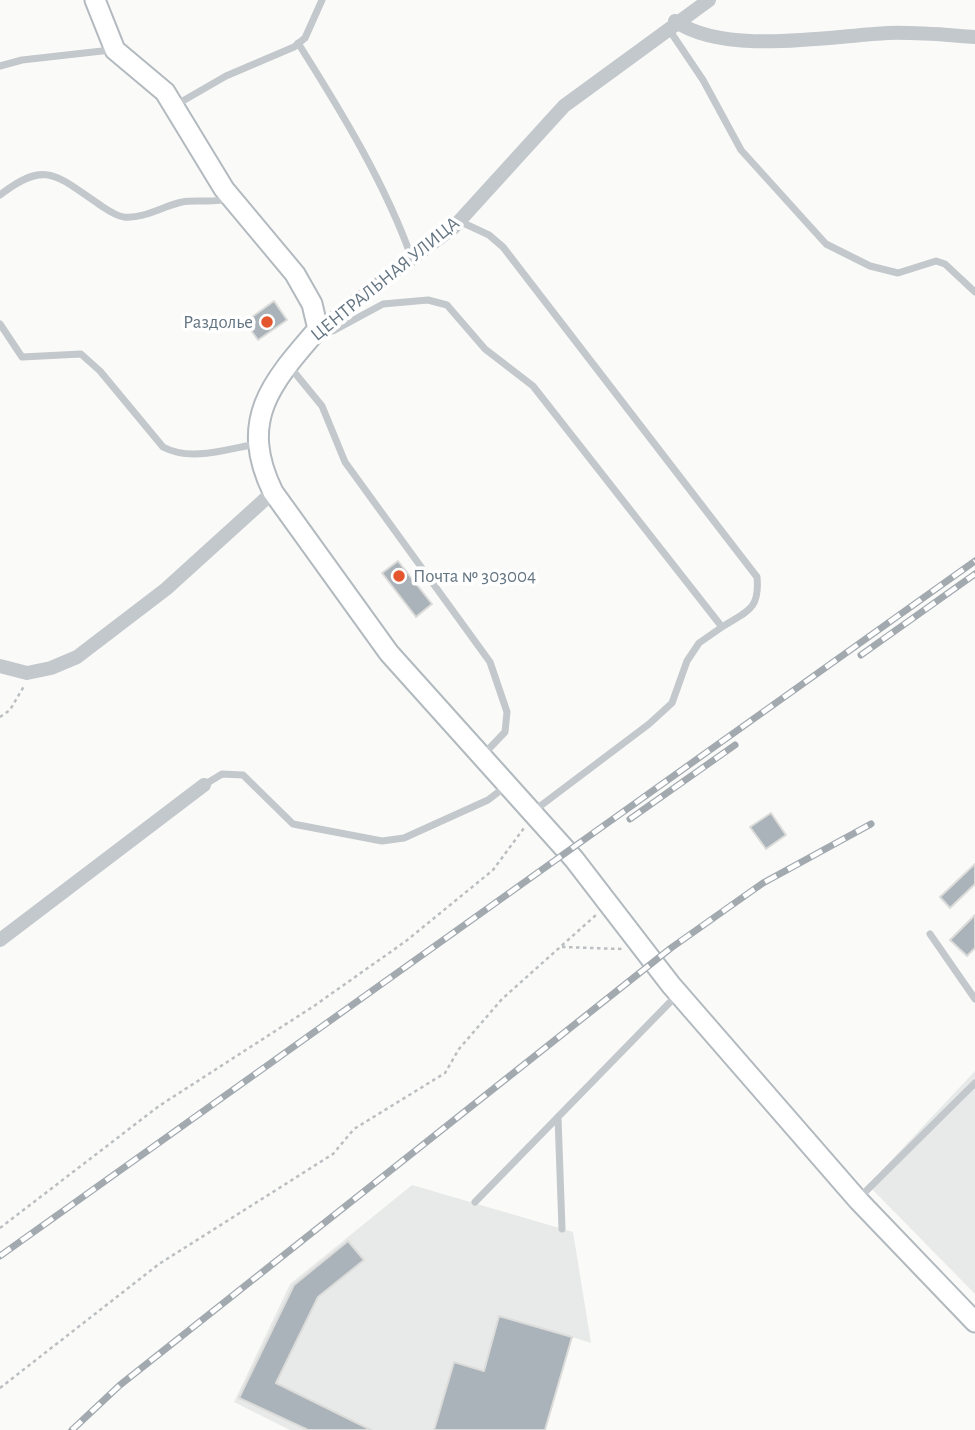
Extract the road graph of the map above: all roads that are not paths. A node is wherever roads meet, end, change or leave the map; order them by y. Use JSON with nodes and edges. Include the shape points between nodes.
{"nodes":[{"id":1,"x":95,"y":0,"type":"edge"},
{"id":2,"x":322,"y":0,"type":"edge"},
{"id":3,"x":709,"y":0,"type":"edge"},
{"id":4,"x":671,"y":24,"type":"junction"},
{"id":5,"x":975,"y":37,"type":"edge"},
{"id":6,"x":299,"y":43,"type":"junction"},
{"id":7,"x":116,"y":50,"type":"junction"},
{"id":8,"x":0,"y":66,"type":"edge"},
{"id":9,"x":173,"y":106,"type":"junction"},
{"id":10,"x":0,"y":195,"type":"edge"},
{"id":11,"x":231,"y":198,"type":"junction"},
{"id":12,"x":459,"y":221,"type":"junction"},
{"id":13,"x":412,"y":259,"type":"junction"},
{"id":14,"x":975,"y":292,"type":"edge"},
{"id":15,"x":0,"y":324,"type":"edge"},
{"id":16,"x":318,"y":329,"type":"junction"},
{"id":17,"x":288,"y":364,"type":"junction"},
{"id":18,"x":257,"y":444,"type":"junction"},
{"id":19,"x":273,"y":492,"type":"junction"},
{"id":20,"x":722,"y":627,"type":"junction"},
{"id":21,"x":0,"y":666,"type":"edge"},
{"id":22,"x":482,"y":755,"type":"junction"},
{"id":23,"x":508,"y":784,"type":"junction"},
{"id":24,"x":204,"y":785,"type":"joint"},
{"id":25,"x":534,"y":814,"type":"junction"},
{"id":26,"x":930,"y":934,"type":"dead end"},
{"id":27,"x":0,"y":940,"type":"edge"},
{"id":28,"x":678,"y":993,"type":"junction"},
{"id":29,"x":975,"y":999,"type":"edge"},
{"id":30,"x":975,"y":1083,"type":"edge"},
{"id":31,"x":558,"y":1117,"type":"junction"},
{"id":32,"x":858,"y":1200,"type":"junction"},
{"id":33,"x":475,"y":1202,"type":"dead end"},
{"id":34,"x":562,"y":1229,"type":"dead end"},
{"id":35,"x":975,"y":1322,"type":"edge"}],
"edges":[{"from":1,"to":7,"type":"street"},
{"from":2,"to":6,"type":"lane"},
{"from":3,"to":4,"type":"street","name":"ЦЕНТРАЛЬНАЯ УЛИЦА"},
{"from":4,"to":5,"type":"street","via":[[708,35],[771,42],[892,33]]},
{"from":4,"to":12,"type":"street","name":"ЦЕНТРАЛЬНАЯ УЛИЦА","via":[[564,106]]},
{"from":4,"to":14,"type":"lane","via":[[741,150],[826,244],[870,266],[898,273],[936,261]]},
{"from":6,"to":9,"type":"lane"},
{"from":6,"to":13,"type":"lane","via":[[332,96]]},
{"from":7,"to":8,"type":"lane"},
{"from":7,"to":9,"type":"street","via":[[164,92]]},
{"from":9,"to":11,"type":"street"},
{"from":10,"to":11,"type":"lane","via":[[23,176],[46,174],[123,217],[186,201],[215,203]]},
{"from":11,"to":16,"type":"street","via":[[295,274],[312,304]]},
{"from":12,"to":13,"type":"street","name":"ЦЕНТРАЛЬНАЯ УЛИЦА"},
{"from":12,"to":20,"type":"lane","via":[[503,247],[757,577],[759,596],[754,607]]},
{"from":13,"to":16,"type":"street","name":"ЦЕНТРАЛЬНАЯ УЛИЦА"},
{"from":15,"to":18,"type":"lane","via":[[22,357],[81,354],[163,447],[173,452],[196,454]]},
{"from":16,"to":17,"type":"street","name":"ЦЕНТРАЛЬНАЯ УЛИЦА"},
{"from":16,"to":20,"type":"lane","via":[[333,331],[383,304],[428,300],[447,305],[485,349],[533,386]]},
{"from":17,"to":18,"type":"street","name":"ЦЕНТРАЛЬНАЯ УЛИЦА","via":[[266,398]]},
{"from":17,"to":22,"type":"lane","via":[[322,406],[345,462],[490,662],[506,712],[505,732]]},
{"from":18,"to":19,"type":"street","name":"ЦЕНТРАЛЬНАЯ УЛИЦА"},
{"from":19,"to":21,"type":"street","via":[[166,589],[76,657],[27,673]]},
{"from":19,"to":22,"type":"street","name":"ЦЕНТРАЛЬНАЯ УЛИЦА","via":[[389,653]]},
{"from":20,"to":25,"type":"lane","via":[[699,643],[687,661],[672,703]]},
{"from":22,"to":23,"type":"street","name":"ЦЕНТРАЛЬНАЯ УЛИЦА"},
{"from":23,"to":24,"type":"lane","via":[[488,800],[404,838],[382,841],[293,824],[243,775],[222,774]]},
{"from":23,"to":25,"type":"street","name":"ЦЕНТРАЛЬНАЯ УЛИЦА"},
{"from":24,"to":27,"type":"street"},
{"from":25,"to":28,"type":"street","name":"ЦЕНТРАЛЬНАЯ УЛИЦА","via":[[610,902]]},
{"from":26,"to":29,"type":"lane"},
{"from":28,"to":31,"type":"lane"},
{"from":28,"to":32,"type":"street","name":"ЦЕНТРАЛЬНАЯ УЛИЦА"},
{"from":30,"to":32,"type":"lane"},
{"from":31,"to":33,"type":"lane"},
{"from":31,"to":34,"type":"lane"},
{"from":32,"to":35,"type":"street","name":"ЦЕНТРАЛЬНАЯ УЛИЦА"}]}
